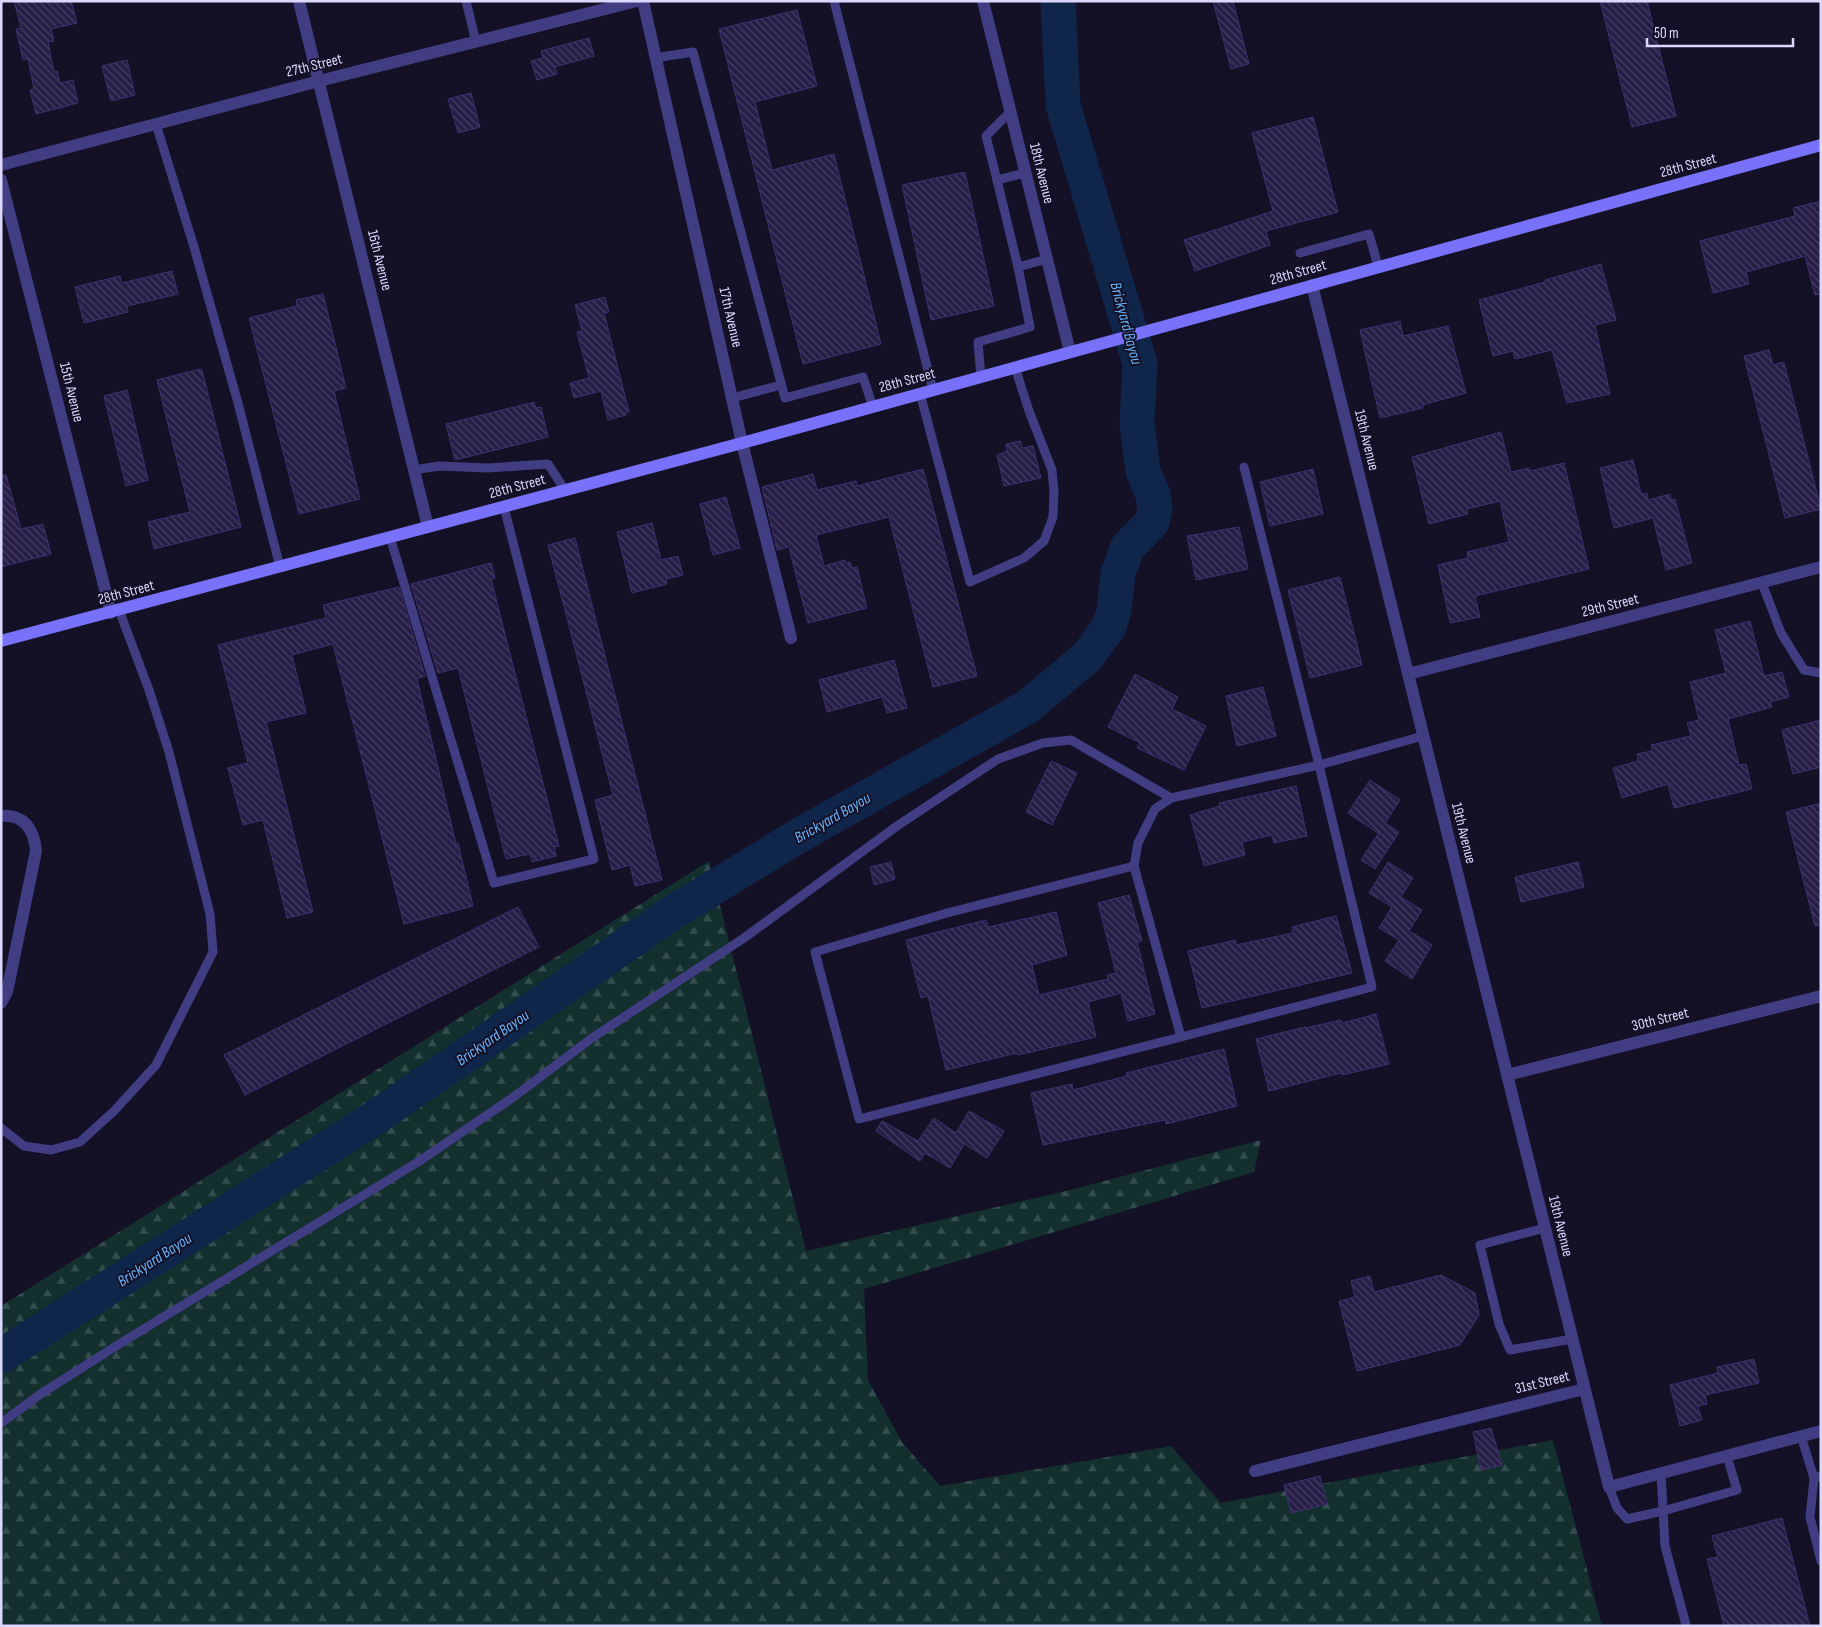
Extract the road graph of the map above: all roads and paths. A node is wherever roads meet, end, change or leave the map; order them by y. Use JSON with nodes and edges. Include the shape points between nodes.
{"nodes":[{"id":1,"x":300,"y":1,"type":"edge"},
{"id":2,"x":466,"y":1,"type":"edge"},
{"id":3,"x":637,"y":1,"type":"edge"},
{"id":4,"x":643,"y":1,"type":"edge"},
{"id":5,"x":834,"y":1,"type":"edge"},
{"id":6,"x":983,"y":1,"type":"edge"},
{"id":7,"x":476,"y":42,"type":"junction"},
{"id":8,"x":655,"y":58,"type":"junction"},
{"id":9,"x":319,"y":81,"type":"junction"},
{"id":10,"x":1010,"y":112,"type":"junction"},
{"id":11,"x":156,"y":124,"type":"junction"},
{"id":12,"x":1821,"y":145,"type":"edge"},
{"id":13,"x":1,"y":165,"type":"edge"},
{"id":14,"x":1025,"y":173,"type":"junction"},
{"id":15,"x":1,"y":180,"type":"edge"},
{"id":16,"x":997,"y":180,"type":"junction"},
{"id":17,"x":1300,"y":253,"type":"dead end"},
{"id":18,"x":1046,"y":259,"type":"junction"},
{"id":19,"x":1018,"y":266,"type":"junction"},
{"id":20,"x":1378,"y":266,"type":"junction"},
{"id":21,"x":1312,"y":285,"type":"junction"},
{"id":22,"x":1070,"y":352,"type":"junction"},
{"id":23,"x":1016,"y":367,"type":"junction"},
{"id":24,"x":981,"y":376,"type":"junction"},
{"id":25,"x":782,"y":385,"type":"junction"},
{"id":26,"x":933,"y":390,"type":"junction"},
{"id":27,"x":920,"y":394,"type":"junction"},
{"id":28,"x":732,"y":398,"type":"junction"},
{"id":29,"x":873,"y":406,"type":"junction"},
{"id":30,"x":742,"y":443,"type":"junction"},
{"id":31,"x":1244,"y":467,"type":"dead end"},
{"id":32,"x":414,"y":470,"type":"junction"},
{"id":33,"x":565,"y":490,"type":"junction"},
{"id":34,"x":504,"y":507,"type":"junction"},
{"id":35,"x":428,"y":527,"type":"junction"},
{"id":36,"x":390,"y":537,"type":"junction"},
{"id":37,"x":280,"y":567,"type":"junction"},
{"id":38,"x":1821,"y":567,"type":"edge"},
{"id":39,"x":1762,"y":583,"type":"junction"},
{"id":40,"x":115,"y":611,"type":"junction"},
{"id":41,"x":791,"y":638,"type":"dead end"},
{"id":42,"x":1,"y":641,"type":"edge"},
{"id":43,"x":1821,"y":673,"type":"edge"},
{"id":44,"x":1408,"y":674,"type":"junction"},
{"id":45,"x":1423,"y":736,"type":"junction"},
{"id":46,"x":1319,"y":765,"type":"junction"},
{"id":47,"x":1172,"y":798,"type":"junction"},
{"id":48,"x":1,"y":816,"type":"edge"},
{"id":49,"x":1134,"y":866,"type":"junction"},
{"id":50,"x":1821,"y":996,"type":"edge"},
{"id":51,"x":1,"y":1002,"type":"edge"},
{"id":52,"x":1181,"y":1038,"type":"junction"},
{"id":53,"x":1507,"y":1075,"type":"junction"},
{"id":54,"x":1,"y":1128,"type":"edge"},
{"id":55,"x":1545,"y":1228,"type":"junction"},
{"id":56,"x":1572,"y":1338,"type":"junction"},
{"id":57,"x":1584,"y":1388,"type":"junction"},
{"id":58,"x":1,"y":1423,"type":"edge"},
{"id":59,"x":1821,"y":1431,"type":"edge"},
{"id":60,"x":1801,"y":1436,"type":"junction"},
{"id":61,"x":1727,"y":1456,"type":"junction"},
{"id":62,"x":1255,"y":1471,"type":"dead end"},
{"id":63,"x":1661,"y":1474,"type":"junction"},
{"id":64,"x":1817,"y":1477,"type":"edge"},
{"id":65,"x":1609,"y":1487,"type":"junction"},
{"id":66,"x":1663,"y":1511,"type":"junction"},
{"id":67,"x":1821,"y":1561,"type":"edge"},
{"id":68,"x":1686,"y":1624,"type":"edge"}],
"edges":[{"from":1,"to":9,"type":"street","name":"16th Avenue"},
{"from":2,"to":7,"type":"lane"},
{"from":3,"to":7,"type":"street","name":"27th Street"},
{"from":4,"to":8,"type":"street","name":"17th Avenue"},
{"from":5,"to":26,"type":"lane"},
{"from":6,"to":10,"type":"street","name":"18th Avenue"},
{"from":7,"to":9,"type":"street","name":"27th Street"},
{"from":8,"to":25,"type":"lane","via":[[693,52]]},
{"from":8,"to":28,"type":"street","name":"17th Avenue"},
{"from":9,"to":11,"type":"street","name":"27th Street"},
{"from":9,"to":32,"type":"street","name":"16th Avenue"},
{"from":10,"to":14,"type":"street","name":"18th Avenue"},
{"from":10,"to":16,"type":"lane","via":[[986,136]]},
{"from":11,"to":13,"type":"street","name":"27th Street"},
{"from":11,"to":37,"type":"lane","via":[[238,403]]},
{"from":12,"to":20,"type":"main road","name":"28th Street"},
{"from":14,"to":16,"type":"lane"},
{"from":14,"to":18,"type":"street","name":"18th Avenue"},
{"from":15,"to":40,"type":"street","name":"15th Avenue"},
{"from":16,"to":19,"type":"lane"},
{"from":17,"to":20,"type":"lane","via":[[1369,234]]},
{"from":18,"to":19,"type":"lane"},
{"from":18,"to":22,"type":"street","name":"18th Avenue"},
{"from":19,"to":24,"type":"lane","via":[[1030,326],[978,342]]},
{"from":20,"to":21,"type":"main road","name":"28th Street"},
{"from":21,"to":22,"type":"main road","name":"28th Street"},
{"from":21,"to":44,"type":"street","name":"19th Avenue"},
{"from":22,"to":23,"type":"main road","name":"28th Street"},
{"from":23,"to":24,"type":"main road","name":"28th Street"},
{"from":23,"to":27,"type":"lane","via":[[1028,411],[1052,470],[1053,517],[1044,541],[1024,558],[970,582]]},
{"from":24,"to":26,"type":"main road","name":"28th Street"},
{"from":25,"to":28,"type":"lane"},
{"from":25,"to":29,"type":"lane","via":[[785,398],[863,377]]},
{"from":26,"to":27,"type":"main road","name":"28th Street"},
{"from":27,"to":29,"type":"main road","name":"28th Street"},
{"from":28,"to":30,"type":"street","name":"17th Avenue"},
{"from":29,"to":30,"type":"main road","name":"28th Street"},
{"from":30,"to":33,"type":"main road","name":"28th Street"},
{"from":30,"to":41,"type":"street","name":"17th Avenue"},
{"from":31,"to":46,"type":"lane"},
{"from":32,"to":33,"type":"lane","via":[[438,466],[487,468],[548,464]]},
{"from":32,"to":35,"type":"street","name":"16th Avenue"},
{"from":33,"to":34,"type":"main road","name":"28th Street"},
{"from":34,"to":35,"type":"main road","name":"28th Street"},
{"from":34,"to":36,"type":"lane","via":[[594,859],[494,883]]},
{"from":35,"to":36,"type":"main road","name":"28th Street"},
{"from":36,"to":37,"type":"main road","name":"28th Street"},
{"from":37,"to":40,"type":"main road","name":"28th Street"},
{"from":38,"to":39,"type":"street","name":"29th Street"},
{"from":39,"to":43,"type":"lane","via":[[1781,633],[1804,670]]},
{"from":39,"to":44,"type":"street","name":"29th Street"},
{"from":40,"to":42,"type":"main road","name":"28th Street"},
{"from":40,"to":54,"type":"lane","via":[[149,690],[169,752],[210,914],[212,952],[156,1065],[80,1142],[51,1150],[24,1146]]},
{"from":44,"to":45,"type":"street","name":"19th Avenue"},
{"from":45,"to":46,"type":"lane"},
{"from":45,"to":53,"type":"street","name":"19th Avenue"},
{"from":46,"to":47,"type":"lane"},
{"from":46,"to":52,"type":"lane","via":[[1372,987]]},
{"from":47,"to":49,"type":"lane","via":[[1155,809],[1138,843]]},
{"from":47,"to":58,"type":"lane","via":[[1071,740],[1043,743],[998,759],[896,826],[744,938],[592,1038],[515,1096],[418,1162],[124,1341]]},
{"from":48,"to":51,"type":"street","via":[[11,815],[22,821],[31,830],[36,850],[7,992]]},
{"from":49,"to":52,"type":"lane"},
{"from":49,"to":52,"type":"lane","via":[[947,913],[815,952],[859,1118]]},
{"from":50,"to":53,"type":"street","name":"30th Street"},
{"from":53,"to":55,"type":"street","name":"19th Avenue"},
{"from":55,"to":56,"type":"street","name":"19th Avenue"},
{"from":55,"to":56,"type":"lane","via":[[1480,1244],[1499,1324],[1510,1350]]},
{"from":56,"to":57,"type":"street","name":"19th Avenue"},
{"from":57,"to":62,"type":"street","name":"31st Street"},
{"from":57,"to":65,"type":"street","name":"31st Street"},
{"from":59,"to":60,"type":"street"},
{"from":60,"to":61,"type":"street"},
{"from":60,"to":64,"type":"lane"},
{"from":61,"to":63,"type":"street"},
{"from":61,"to":66,"type":"lane","via":[[1737,1490]]},
{"from":63,"to":65,"type":"street"},
{"from":63,"to":66,"type":"lane"},
{"from":64,"to":67,"type":"lane","via":[[1810,1517]]},
{"from":65,"to":66,"type":"lane","via":[[1617,1508],[1627,1519]]},
{"from":66,"to":68,"type":"lane","via":[[1665,1546]]}]}
